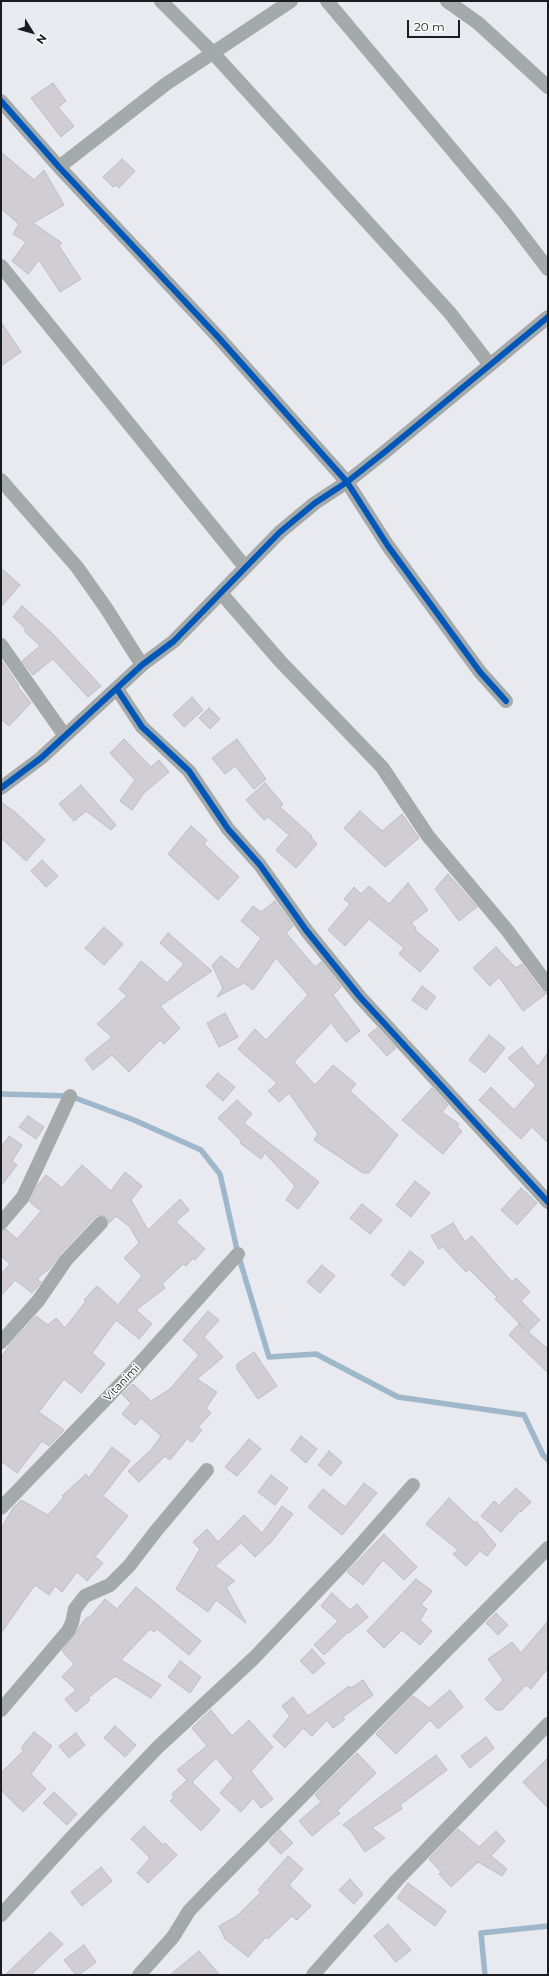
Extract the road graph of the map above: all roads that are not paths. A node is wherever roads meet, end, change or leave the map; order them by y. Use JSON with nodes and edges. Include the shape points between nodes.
{"nodes":[{"id":1,"x":162,"y":1,"type":"edge"},
{"id":2,"x":290,"y":1,"type":"edge"},
{"id":3,"x":327,"y":1,"type":"edge"},
{"id":4,"x":447,"y":1,"type":"edge"},
{"id":5,"x":213,"y":53,"type":"junction"},
{"id":6,"x":548,"y":87,"type":"edge"},
{"id":7,"x":1,"y":101,"type":"edge"},
{"id":8,"x":59,"y":167,"type":"junction"},
{"id":9,"x":1,"y":266,"type":"edge"},
{"id":10,"x":548,"y":269,"type":"edge"},
{"id":11,"x":548,"y":317,"type":"edge"},
{"id":12,"x":490,"y":365,"type":"junction"},
{"id":13,"x":1,"y":480,"type":"edge"},
{"id":14,"x":347,"y":482,"type":"junction"},
{"id":15,"x":245,"y":567,"type":"junction"},
{"id":16,"x":221,"y":593,"type":"junction"},
{"id":17,"x":1,"y":645,"type":"edge"},
{"id":18,"x":142,"y":665,"type":"junction"},
{"id":19,"x":117,"y":689,"type":"junction"},
{"id":20,"x":506,"y":701,"type":"dead end"},
{"id":21,"x":65,"y":736,"type":"junction"},
{"id":22,"x":1,"y":788,"type":"edge"},
{"id":23,"x":548,"y":985,"type":"edge"},
{"id":24,"x":70,"y":1096,"type":"dead end"},
{"id":25,"x":548,"y":1202,"type":"edge"},
{"id":26,"x":1,"y":1223,"type":"edge"},
{"id":27,"x":101,"y":1223,"type":"dead end"},
{"id":28,"x":238,"y":1254,"type":"dead end"},
{"id":29,"x":1,"y":1342,"type":"edge"},
{"id":30,"x":207,"y":1470,"type":"dead end"},
{"id":31,"x":413,"y":1485,"type":"dead end"},
{"id":32,"x":1,"y":1508,"type":"edge"},
{"id":33,"x":548,"y":1548,"type":"edge"},
{"id":34,"x":1,"y":1710,"type":"edge"},
{"id":35,"x":548,"y":1724,"type":"edge"},
{"id":36,"x":1,"y":1916,"type":"edge"},
{"id":37,"x":138,"y":1975,"type":"edge"},
{"id":38,"x":313,"y":1975,"type":"edge"}],
"edges":[{"from":1,"to":5,"type":"street"},
{"from":2,"to":5,"type":"street"},
{"from":3,"to":10,"type":"street","via":[[506,214]]},
{"from":4,"to":6,"type":"street","via":[[478,23]]},
{"from":5,"to":8,"type":"street","via":[[166,84]]},
{"from":5,"to":12,"type":"street","via":[[450,313]]},
{"from":7,"to":8,"type":"street"},
{"from":8,"to":14,"type":"street","via":[[219,338]]},
{"from":9,"to":15,"type":"street"},
{"from":11,"to":12,"type":"street"},
{"from":12,"to":14,"type":"street"},
{"from":13,"to":18,"type":"street","via":[[77,567]]},
{"from":14,"to":15,"type":"street","via":[[315,503],[280,532]]},
{"from":14,"to":20,"type":"street","via":[[388,546],[480,672]]},
{"from":15,"to":16,"type":"street"},
{"from":16,"to":18,"type":"street","via":[[174,641]]},
{"from":16,"to":23,"type":"street","via":[[280,661],[382,767],[428,836],[507,930]]},
{"from":17,"to":21,"type":"street"},
{"from":18,"to":19,"type":"street"},
{"from":19,"to":21,"type":"street"},
{"from":19,"to":25,"type":"street","via":[[142,727],[189,771],[228,829],[260,865],[306,930],[360,997]]},
{"from":21,"to":22,"type":"street"},
{"from":24,"to":26,"type":"street","via":[[23,1197]]},
{"from":27,"to":29,"type":"street","via":[[66,1260],[38,1301]]},
{"from":28,"to":32,"type":"street","name":"Vitanimi","via":[[134,1370]]},
{"from":30,"to":34,"type":"street","via":[[129,1566],[110,1585],[85,1596],[75,1609],[68,1631]]},
{"from":31,"to":36,"type":"street","via":[[348,1559],[254,1658],[158,1747]]},
{"from":33,"to":37,"type":"street","via":[[212,1887],[190,1911],[173,1937]]},
{"from":35,"to":38,"type":"street","via":[[397,1880]]}]}
